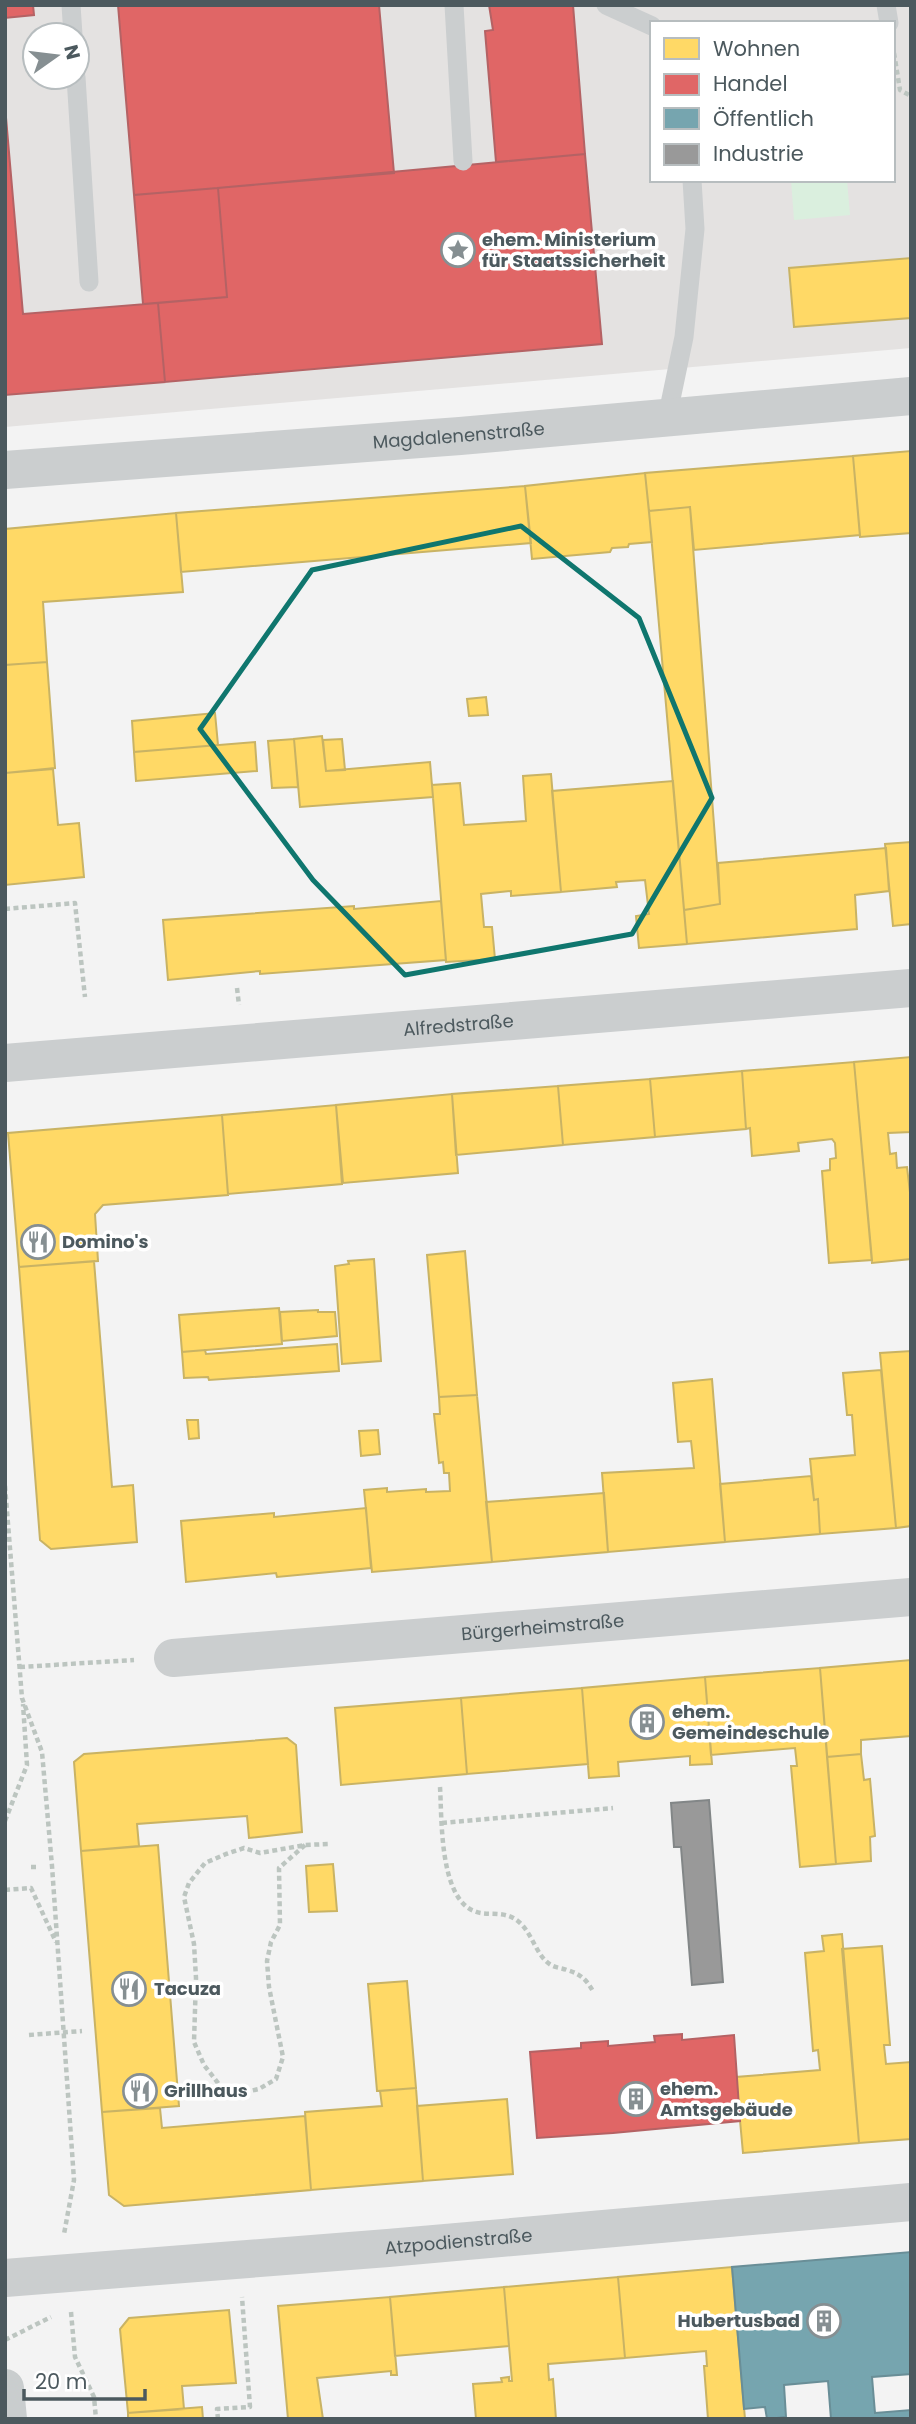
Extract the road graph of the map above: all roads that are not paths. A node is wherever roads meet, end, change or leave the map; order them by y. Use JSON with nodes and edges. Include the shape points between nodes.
{"nodes":[{"id":1,"x":454,"y":5,"type":"edge"},
{"id":2,"x":606,"y":5,"type":"edge"},
{"id":3,"x":650,"y":25,"type":"edge"},
{"id":4,"x":77,"y":91,"type":"edge"},
{"id":5,"x":463,"y":161,"type":"dead end"},
{"id":6,"x":692,"y":182,"type":"edge"},
{"id":7,"x":89,"y":282,"type":"dead end"},
{"id":8,"x":911,"y":396,"type":"edge"},
{"id":9,"x":667,"y":418,"type":"junction"},
{"id":10,"x":5,"y":470,"type":"edge"},
{"id":11,"x":911,"y":988,"type":"edge"},
{"id":12,"x":5,"y":1063,"type":"edge"},
{"id":13,"x":911,"y":1597,"type":"edge"},
{"id":14,"x":173,"y":1658,"type":"road end"},
{"id":15,"x":911,"y":2202,"type":"edge"},
{"id":16,"x":5,"y":2277,"type":"edge"},
{"id":17,"x":5,"y":2389,"type":"edge"},
{"id":18,"x":8,"y":2419,"type":"edge"}],
"edges":[{"from":1,"to":5,"type":"lane"},
{"from":2,"to":3,"type":"lane"},
{"from":4,"to":7,"type":"lane"},
{"from":6,"to":9,"type":"lane","via":[[695,229],[684,337]]},
{"from":8,"to":9,"type":"street","name":"Magdalenenstraße"},
{"from":9,"to":10,"type":"street","name":"Magdalenenstraße"},
{"from":11,"to":12,"type":"street","name":"Alfredstraße"},
{"from":13,"to":14,"type":"street","name":"Bürgerheimstraße"},
{"from":15,"to":16,"type":"street","name":"Atzpodienstraße"},
{"from":17,"to":18,"type":"main road"}]}
